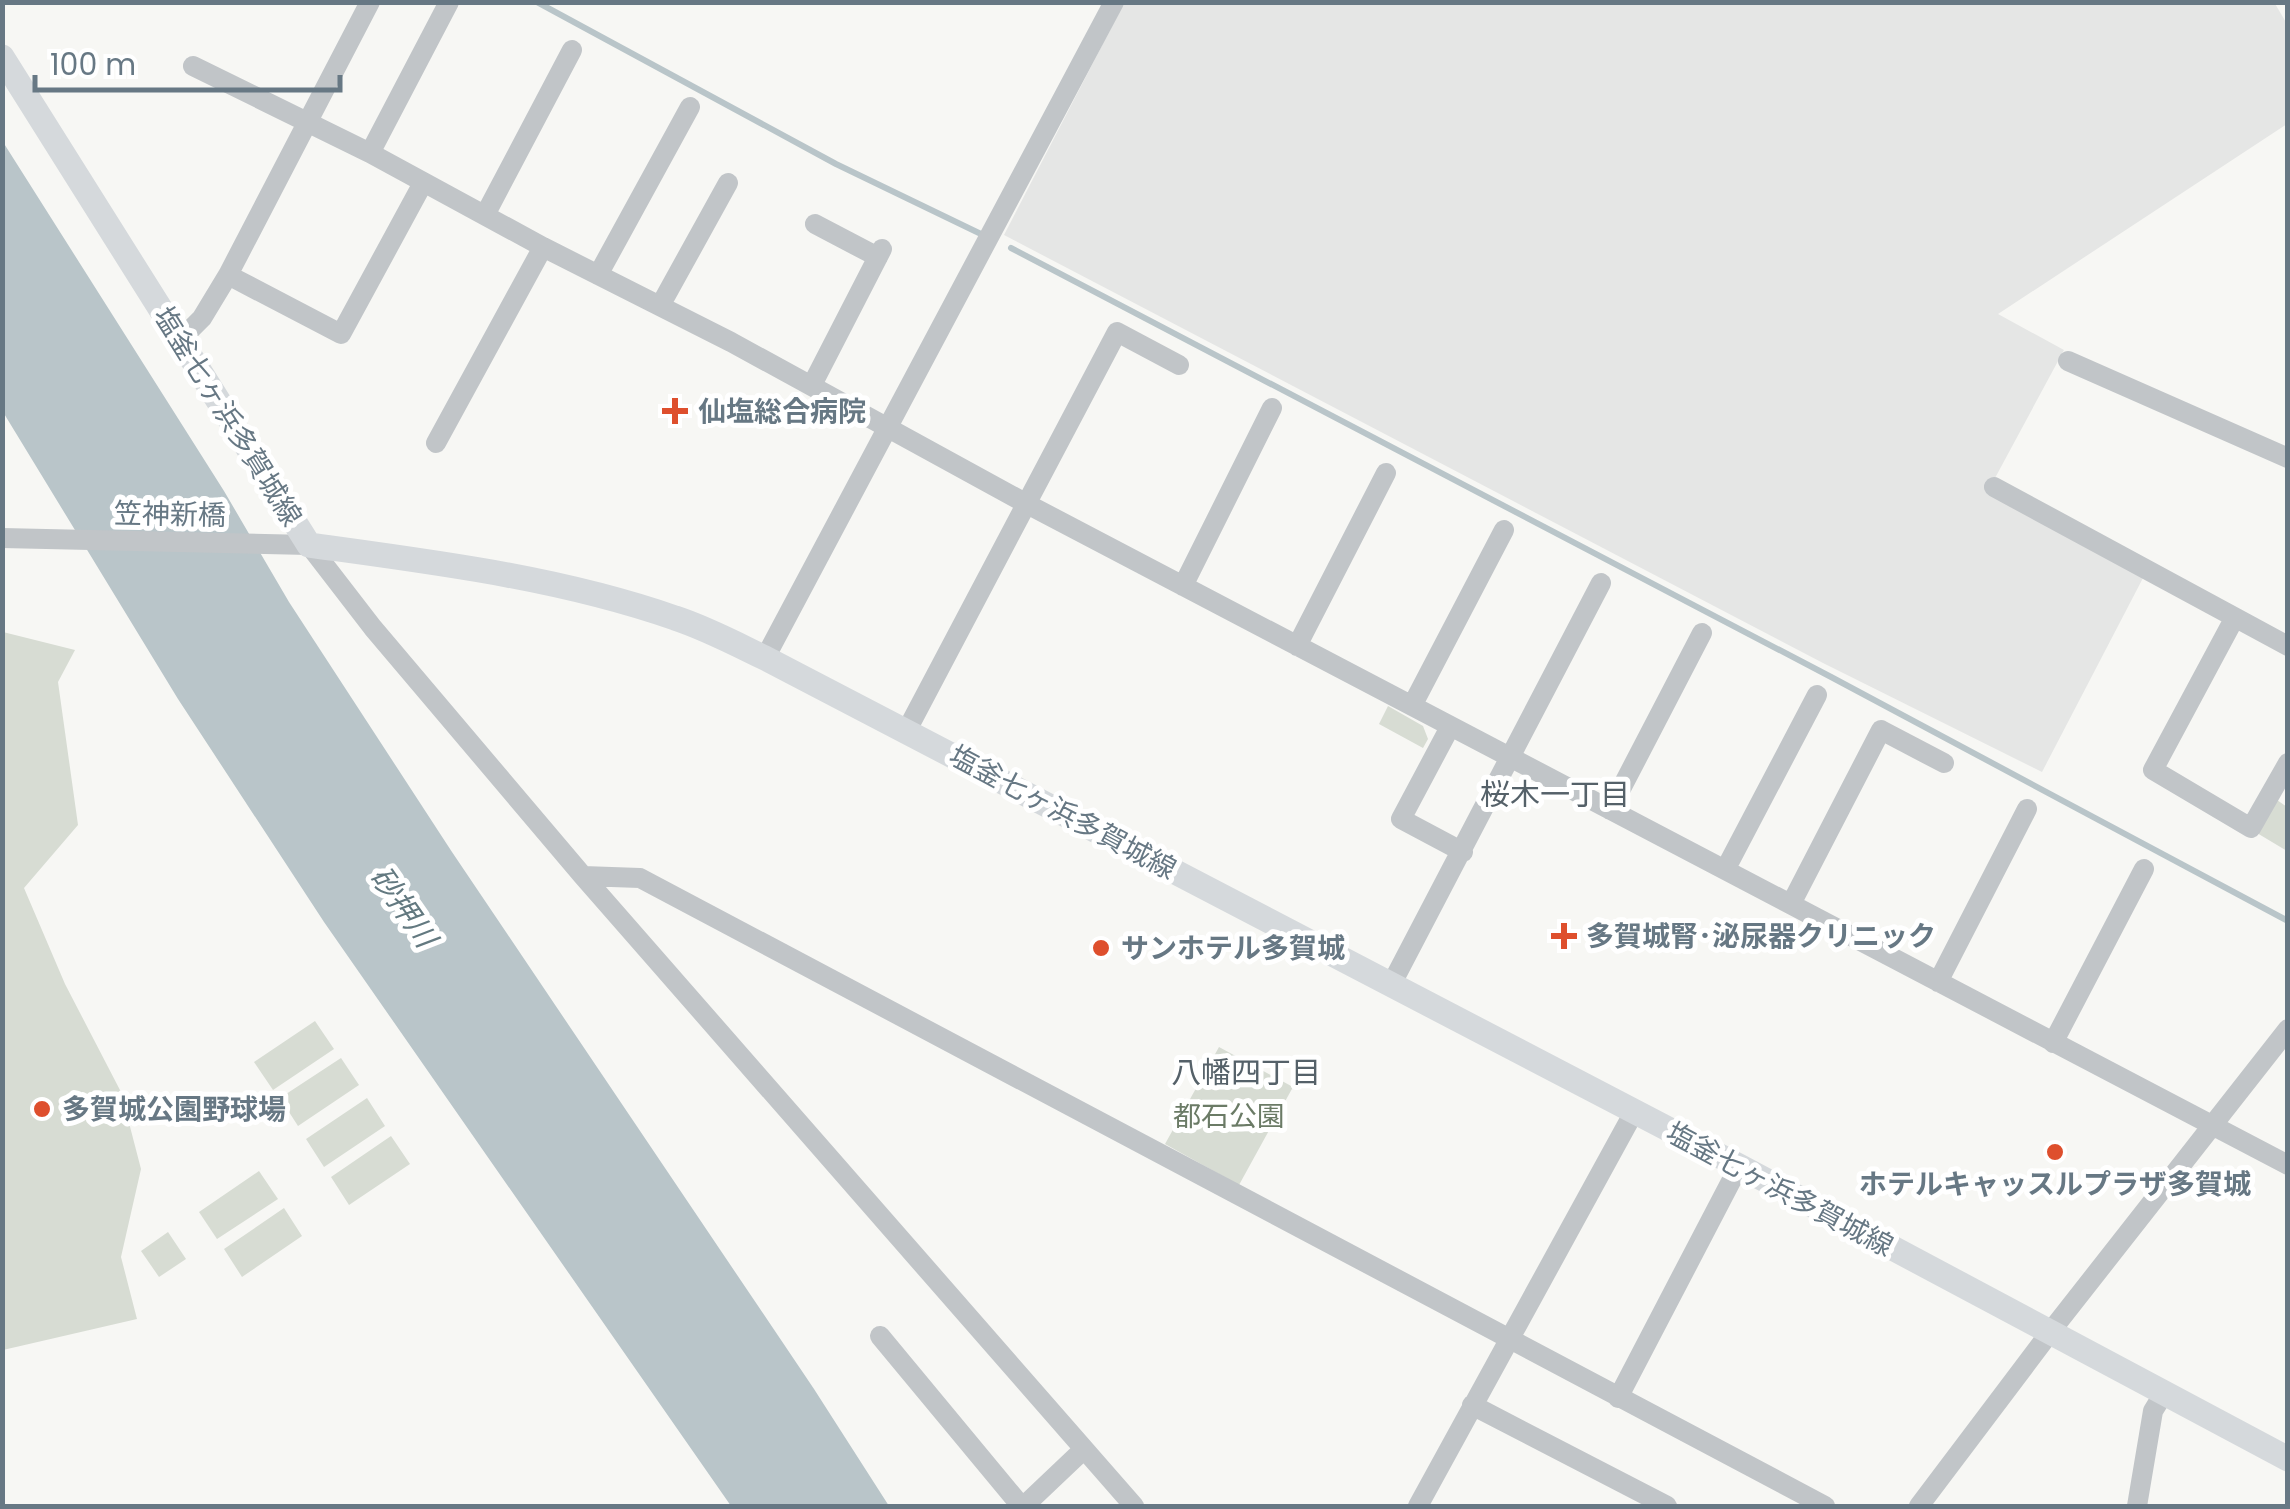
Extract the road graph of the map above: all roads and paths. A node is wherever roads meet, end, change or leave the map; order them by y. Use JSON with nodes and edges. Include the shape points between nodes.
{"nodes":[{"id":1,"x":370,"y":2,"type":"edge"},
{"id":2,"x":449,"y":2,"type":"edge"},
{"id":3,"x":1114,"y":2,"type":"edge"},
{"id":4,"x":572,"y":50,"type":"dead end"},
{"id":5,"x":2,"y":57,"type":"edge"},
{"id":6,"x":194,"y":66,"type":"dead end"},
{"id":7,"x":690,"y":107,"type":"dead end"},
{"id":8,"x":308,"y":122,"type":"junction"},
{"id":9,"x":370,"y":153,"type":"junction"},
{"id":10,"x":423,"y":183,"type":"junction"},
{"id":11,"x":728,"y":183,"type":"dead end"},
{"id":12,"x":485,"y":215,"type":"junction"},
{"id":13,"x":815,"y":224,"type":"dead end"},
{"id":14,"x":542,"y":247,"type":"junction"},
{"id":15,"x":228,"y":275,"type":"junction"},
{"id":16,"x":598,"y":275,"type":"junction"},
{"id":17,"x":660,"y":306,"type":"junction"},
{"id":18,"x":181,"y":339,"type":"junction"},
{"id":19,"x":2068,"y":361,"type":"dead end"},
{"id":20,"x":1178,"y":365,"type":"dead end"},
{"id":21,"x":812,"y":385,"type":"junction"},
{"id":22,"x":1272,"y":408,"type":"dead end"},
{"id":23,"x":890,"y":428,"type":"junction"},
{"id":24,"x":436,"y":443,"type":"dead end"},
{"id":25,"x":2288,"y":458,"type":"edge"},
{"id":26,"x":1386,"y":473,"type":"dead end"},
{"id":27,"x":1994,"y":487,"type":"dead end"},
{"id":28,"x":1027,"y":504,"type":"junction"},
{"id":29,"x":1504,"y":530,"type":"dead end"},
{"id":30,"x":2,"y":538,"type":"edge"},
{"id":31,"x":309,"y":545,"type":"junction"},
{"id":32,"x":1601,"y":583,"type":"dead end"},
{"id":33,"x":1183,"y":586,"type":"junction"},
{"id":34,"x":2234,"y":619,"type":"junction"},
{"id":35,"x":1702,"y":633,"type":"dead end"},
{"id":36,"x":1298,"y":646,"type":"junction"},
{"id":37,"x":2288,"y":646,"type":"edge"},
{"id":38,"x":766,"y":658,"type":"junction"},
{"id":39,"x":1817,"y":695,"type":"dead end"},
{"id":40,"x":1413,"y":704,"type":"junction"},
{"id":41,"x":1450,"y":726,"type":"junction"},
{"id":42,"x":907,"y":730,"type":"junction"},
{"id":43,"x":1512,"y":759,"type":"junction"},
{"id":44,"x":1944,"y":763,"type":"dead end"},
{"id":45,"x":2288,"y":763,"type":"edge"},
{"id":46,"x":2027,"y":809,"type":"dead end"},
{"id":47,"x":1610,"y":810,"type":"junction"},
{"id":48,"x":1463,"y":852,"type":"junction"},
{"id":49,"x":2144,"y":869,"type":"dead end"},
{"id":50,"x":1724,"y":870,"type":"junction"},
{"id":51,"x":583,"y":876,"type":"junction"},
{"id":52,"x":1791,"y":904,"type":"junction"},
{"id":53,"x":1938,"y":982,"type":"junction"},
{"id":54,"x":1390,"y":986,"type":"junction"},
{"id":55,"x":2288,"y":1029,"type":"edge"},
{"id":56,"x":2053,"y":1043,"type":"junction"},
{"id":57,"x":1634,"y":1112,"type":"junction"},
{"id":58,"x":2212,"y":1126,"type":"junction"},
{"id":59,"x":2288,"y":1165,"type":"edge"},
{"id":60,"x":1739,"y":1166,"type":"junction"},
{"id":61,"x":2051,"y":1331,"type":"junction"},
{"id":62,"x":880,"y":1336,"type":"dead end"},
{"id":63,"x":1508,"y":1340,"type":"junction"},
{"id":64,"x":2164,"y":1393,"type":"junction"},
{"id":65,"x":1618,"y":1398,"type":"junction"},
{"id":66,"x":1472,"y":1406,"type":"junction"},
{"id":67,"x":1082,"y":1451,"type":"junction"},
{"id":68,"x":2288,"y":1459,"type":"edge"},
{"id":69,"x":1022,"y":1506,"type":"edge"},
{"id":70,"x":1134,"y":1506,"type":"edge"},
{"id":71,"x":1418,"y":1506,"type":"edge"},
{"id":72,"x":1667,"y":1506,"type":"edge"},
{"id":73,"x":1825,"y":1506,"type":"edge"},
{"id":74,"x":1919,"y":1506,"type":"edge"},
{"id":75,"x":2137,"y":1506,"type":"edge"}],
"edges":[{"from":1,"to":8,"type":"street"},
{"from":2,"to":9,"type":"street"},
{"from":3,"to":23,"type":"street"},
{"from":4,"to":12,"type":"street"},
{"from":5,"to":18,"type":"main road","name":"塩釜七ヶ浜多賀城線"},
{"from":6,"to":8,"type":"street"},
{"from":7,"to":16,"type":"street"},
{"from":8,"to":9,"type":"street"},
{"from":8,"to":15,"type":"street"},
{"from":9,"to":10,"type":"street"},
{"from":10,"to":12,"type":"street"},
{"from":10,"to":15,"type":"street","via":[[341,334]]},
{"from":11,"to":17,"type":"street"},
{"from":12,"to":14,"type":"street"},
{"from":13,"to":21,"type":"street","via":[[880,253]]},
{"from":14,"to":16,"type":"street"},
{"from":14,"to":24,"type":"street"},
{"from":15,"to":18,"type":"street"},
{"from":16,"to":17,"type":"street"},
{"from":17,"to":21,"type":"street"},
{"from":18,"to":31,"type":"main road","name":"塩釜七ヶ浜多賀城線"},
{"from":19,"to":25,"type":"street"},
{"from":20,"to":28,"type":"street","via":[[1117,332]]},
{"from":21,"to":23,"type":"street"},
{"from":22,"to":33,"type":"street"},
{"from":23,"to":28,"type":"street"},
{"from":23,"to":38,"type":"street"},
{"from":26,"to":36,"type":"street"},
{"from":27,"to":34,"type":"street"},
{"from":28,"to":33,"type":"street"},
{"from":28,"to":42,"type":"street"},
{"from":29,"to":40,"type":"street"},
{"from":30,"to":31,"type":"street","name":"笠神新橋"},
{"from":31,"to":38,"type":"main road","name":"塩釜七ヶ浜多賀城線","via":[[592,592],[678,618]]},
{"from":31,"to":51,"type":"street"},
{"from":32,"to":43,"type":"street"},
{"from":33,"to":36,"type":"street"},
{"from":34,"to":37,"type":"street"},
{"from":34,"to":45,"type":"street","via":[[2153,770],[2251,828]]},
{"from":35,"to":47,"type":"street"},
{"from":36,"to":40,"type":"street"},
{"from":38,"to":42,"type":"main road","name":"塩釜七ヶ浜多賀城線"},
{"from":39,"to":50,"type":"street"},
{"from":40,"to":41,"type":"street"},
{"from":41,"to":43,"type":"street"},
{"from":41,"to":48,"type":"street","via":[[1401,818]]},
{"from":42,"to":54,"type":"main road","name":"塩釜七ヶ浜多賀城線"},
{"from":43,"to":47,"type":"street"},
{"from":43,"to":48,"type":"street"},
{"from":44,"to":52,"type":"street","via":[[1881,730]]},
{"from":46,"to":53,"type":"street"},
{"from":47,"to":50,"type":"street"},
{"from":48,"to":54,"type":"street"},
{"from":49,"to":56,"type":"street"},
{"from":50,"to":52,"type":"street"},
{"from":51,"to":63,"type":"street","via":[[640,878]]},
{"from":51,"to":67,"type":"street"},
{"from":52,"to":53,"type":"street"},
{"from":53,"to":56,"type":"street"},
{"from":54,"to":57,"type":"main road","name":"塩釜七ヶ浜多賀城線"},
{"from":55,"to":58,"type":"street"},
{"from":56,"to":58,"type":"street"},
{"from":57,"to":60,"type":"main road","name":"塩釜七ヶ浜多賀城線"},
{"from":57,"to":63,"type":"street"},
{"from":58,"to":59,"type":"street"},
{"from":58,"to":61,"type":"street"},
{"from":60,"to":61,"type":"main road","name":"塩釜七ヶ浜多賀城線"},
{"from":60,"to":65,"type":"street"},
{"from":61,"to":64,"type":"main road","name":"塩釜七ヶ浜多賀城線"},
{"from":61,"to":74,"type":"street"},
{"from":62,"to":69,"type":"street"},
{"from":63,"to":65,"type":"street"},
{"from":63,"to":66,"type":"street"},
{"from":64,"to":68,"type":"main road","name":"塩釜七ヶ浜多賀城線"},
{"from":64,"to":75,"type":"street","via":[[2153,1411]]},
{"from":65,"to":73,"type":"street"},
{"from":66,"to":71,"type":"street"},
{"from":66,"to":72,"type":"street"},
{"from":67,"to":69,"type":"street"},
{"from":67,"to":70,"type":"street"}]}
